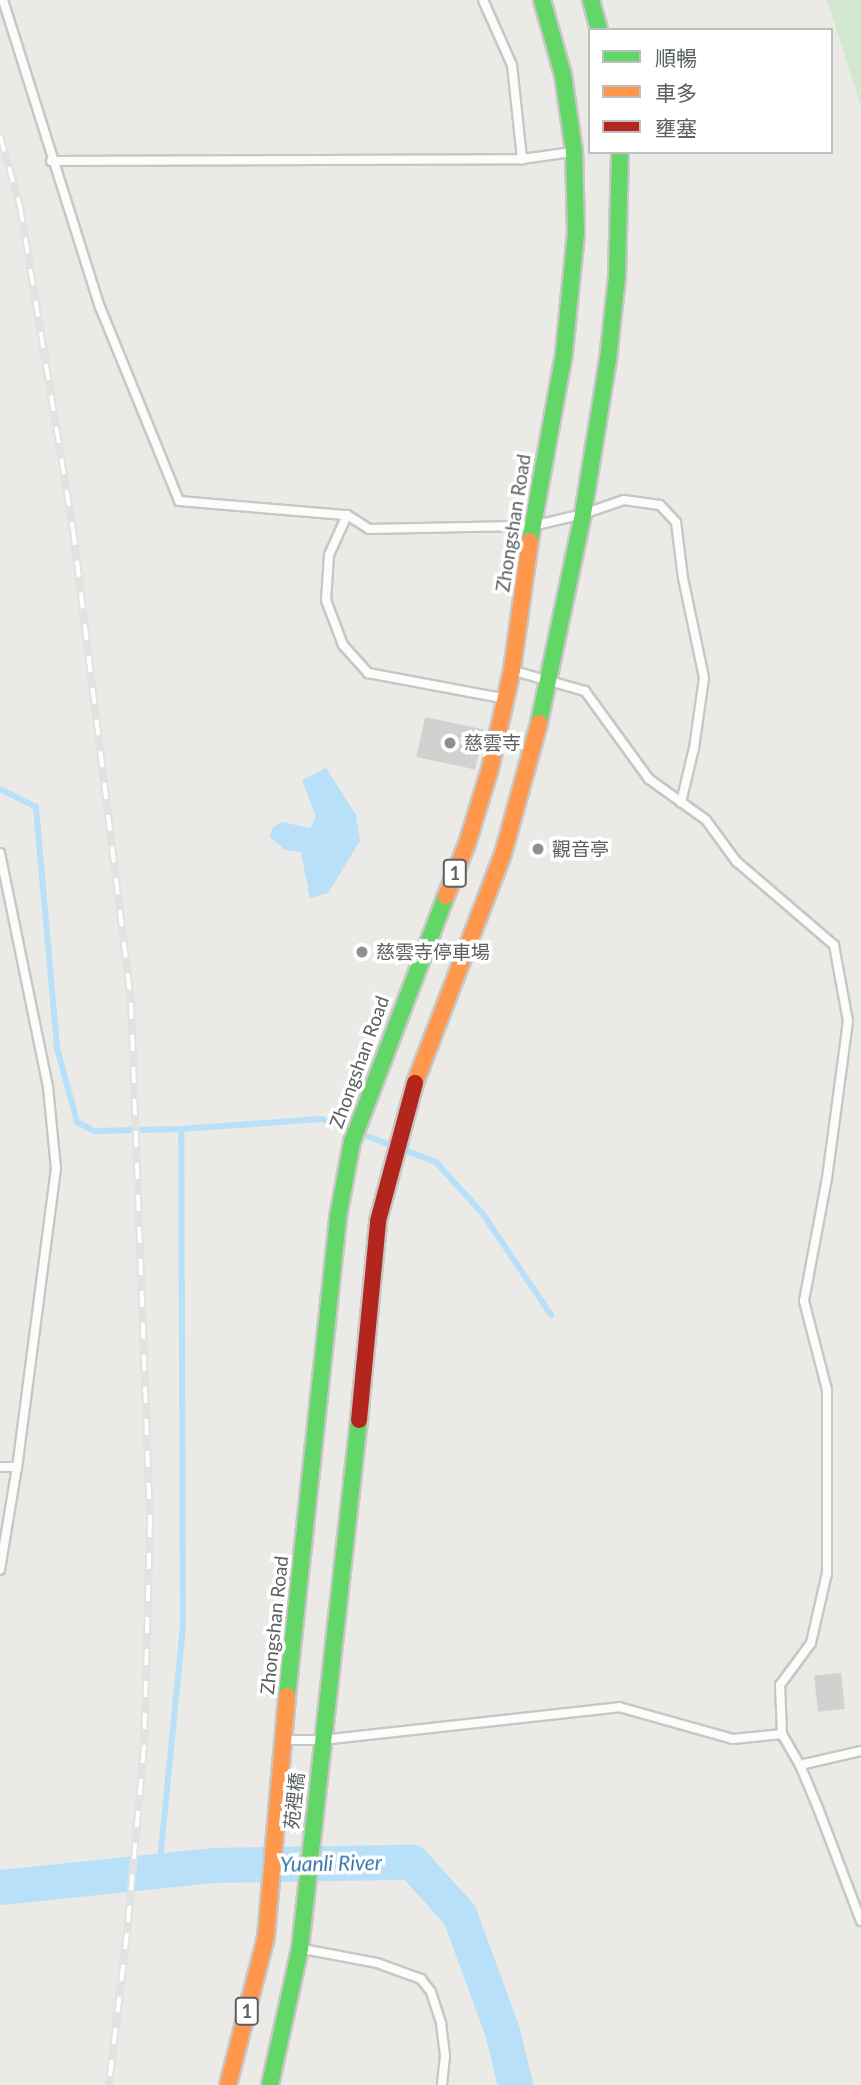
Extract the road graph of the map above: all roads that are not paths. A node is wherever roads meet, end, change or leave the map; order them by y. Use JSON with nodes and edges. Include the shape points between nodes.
{"nodes":[{"id":1,"x":3,"y":0,"type":"edge"},
{"id":2,"x":483,"y":0,"type":"edge"},
{"id":3,"x":542,"y":0,"type":"edge"},
{"id":4,"x":592,"y":0,"type":"edge"},
{"id":5,"x":599,"y":28,"type":"edge"},
{"id":6,"x":575,"y":151,"type":"junction"},
{"id":7,"x":620,"y":154,"type":"edge"},
{"id":8,"x":522,"y":159,"type":"junction"},
{"id":9,"x":51,"y":161,"type":"junction"},
{"id":10,"x":583,"y":514,"type":"junction"},
{"id":11,"x":347,"y":515,"type":"junction"},
{"id":12,"x":532,"y":526,"type":"junction"},
{"id":13,"x":512,"y":670,"type":"junction"},
{"id":14,"x":550,"y":683,"type":"junction"},
{"id":15,"x":505,"y":699,"type":"junction"},
{"id":16,"x":681,"y":802,"type":"junction"},
{"id":17,"x":485,"y":849,"type":"junction"},
{"id":18,"x":0,"y":853,"type":"edge"},
{"id":19,"x":0,"y":895,"type":"edge"},
{"id":20,"x":11,"y":896,"type":"junction"},
{"id":21,"x":0,"y":1466,"type":"edge"},
{"id":22,"x":17,"y":1467,"type":"junction"},
{"id":23,"x":0,"y":1570,"type":"edge"},
{"id":24,"x":782,"y":1734,"type":"junction"},
{"id":25,"x":282,"y":1740,"type":"junction"},
{"id":26,"x":322,"y":1740,"type":"junction"},
{"id":27,"x":861,"y":1751,"type":"edge"},
{"id":28,"x":800,"y":1765,"type":"junction"},
{"id":29,"x":861,"y":1922,"type":"edge"},
{"id":30,"x":300,"y":1949,"type":"junction"},
{"id":31,"x":228,"y":2085,"type":"edge"},
{"id":32,"x":270,"y":2085,"type":"edge"},
{"id":33,"x":442,"y":2085,"type":"edge"}],
"edges":[{"from":1,"to":9,"type":"lane"},
{"from":2,"to":8,"type":"lane","via":[[512,65]]},
{"from":3,"to":6,"type":"main road","name":"Zhongshan Road","number":"1","via":[[563,75]]},
{"from":4,"to":5,"type":"main road"},
{"from":6,"to":8,"type":"lane"},
{"from":6,"to":12,"type":"main road","name":"Zhongshan Road","number":"1","via":[[576,232],[564,353]]},
{"from":7,"to":10,"type":"main road","name":"Zhongshan Road","number":"1","via":[[617,277]]},
{"from":8,"to":9,"type":"lane"},
{"from":9,"to":11,"type":"lane","via":[[100,307],[179,501]]},
{"from":10,"to":12,"type":"lane"},
{"from":10,"to":14,"type":"main road","name":"Zhongshan Road","number":"1"},
{"from":10,"to":16,"type":"lane","via":[[624,500],[660,505],[676,522],[682,578],[704,678]]},
{"from":11,"to":12,"type":"lane","via":[[369,529]]},
{"from":11,"to":15,"type":"lane","via":[[329,555],[326,600],[342,645],[368,673]]},
{"from":12,"to":13,"type":"main road","name":"Zhongshan Road","number":"1"},
{"from":13,"to":14,"type":"lane"},
{"from":13,"to":15,"type":"main road","name":"Zhongshan Road","number":"1"},
{"from":14,"to":16,"type":"lane","via":[[585,691],[649,779]]},
{"from":14,"to":17,"type":"main road","name":"Zhongshan Road","number":"1","via":[[526,779]]},
{"from":15,"to":17,"type":"main road","name":"Zhongshan Road","number":"1","via":[[490,769]]},
{"from":16,"to":24,"type":"lane","via":[[706,820],[736,861],[834,945],[848,1021],[827,1178],[804,1301],[827,1390],[827,1573],[811,1643],[780,1685]]},
{"from":17,"to":25,"type":"main road","name":"Zhongshan Road","number":"1","via":[[402,1004],[352,1142],[320,1357]]},
{"from":17,"to":26,"type":"main road","name":"Zhongshan Road","number":"1","via":[[407,1104],[378,1221]]},
{"from":18,"to":20,"type":"lane"},
{"from":19,"to":20,"type":"lane"},
{"from":20,"to":22,"type":"lane","via":[[48,1087],[56,1168]]},
{"from":21,"to":22,"type":"lane"},
{"from":22,"to":23,"type":"lane"},
{"from":24,"to":26,"type":"lane","via":[[733,1740],[619,1707]]},
{"from":24,"to":28,"type":"lane"},
{"from":25,"to":26,"type":"lane"},
{"from":25,"to":31,"type":"main road","name":"苑裡橋","number":"1","via":[[266,1937]]},
{"from":26,"to":30,"type":"main road","name":"苑裡橋","number":"1"},
{"from":27,"to":28,"type":"lane"},
{"from":28,"to":29,"type":"lane"},
{"from":30,"to":32,"type":"main road","number":"1"},
{"from":30,"to":33,"type":"lane","via":[[377,1964],[421,1979],[431,1992],[441,2023]]}]}
